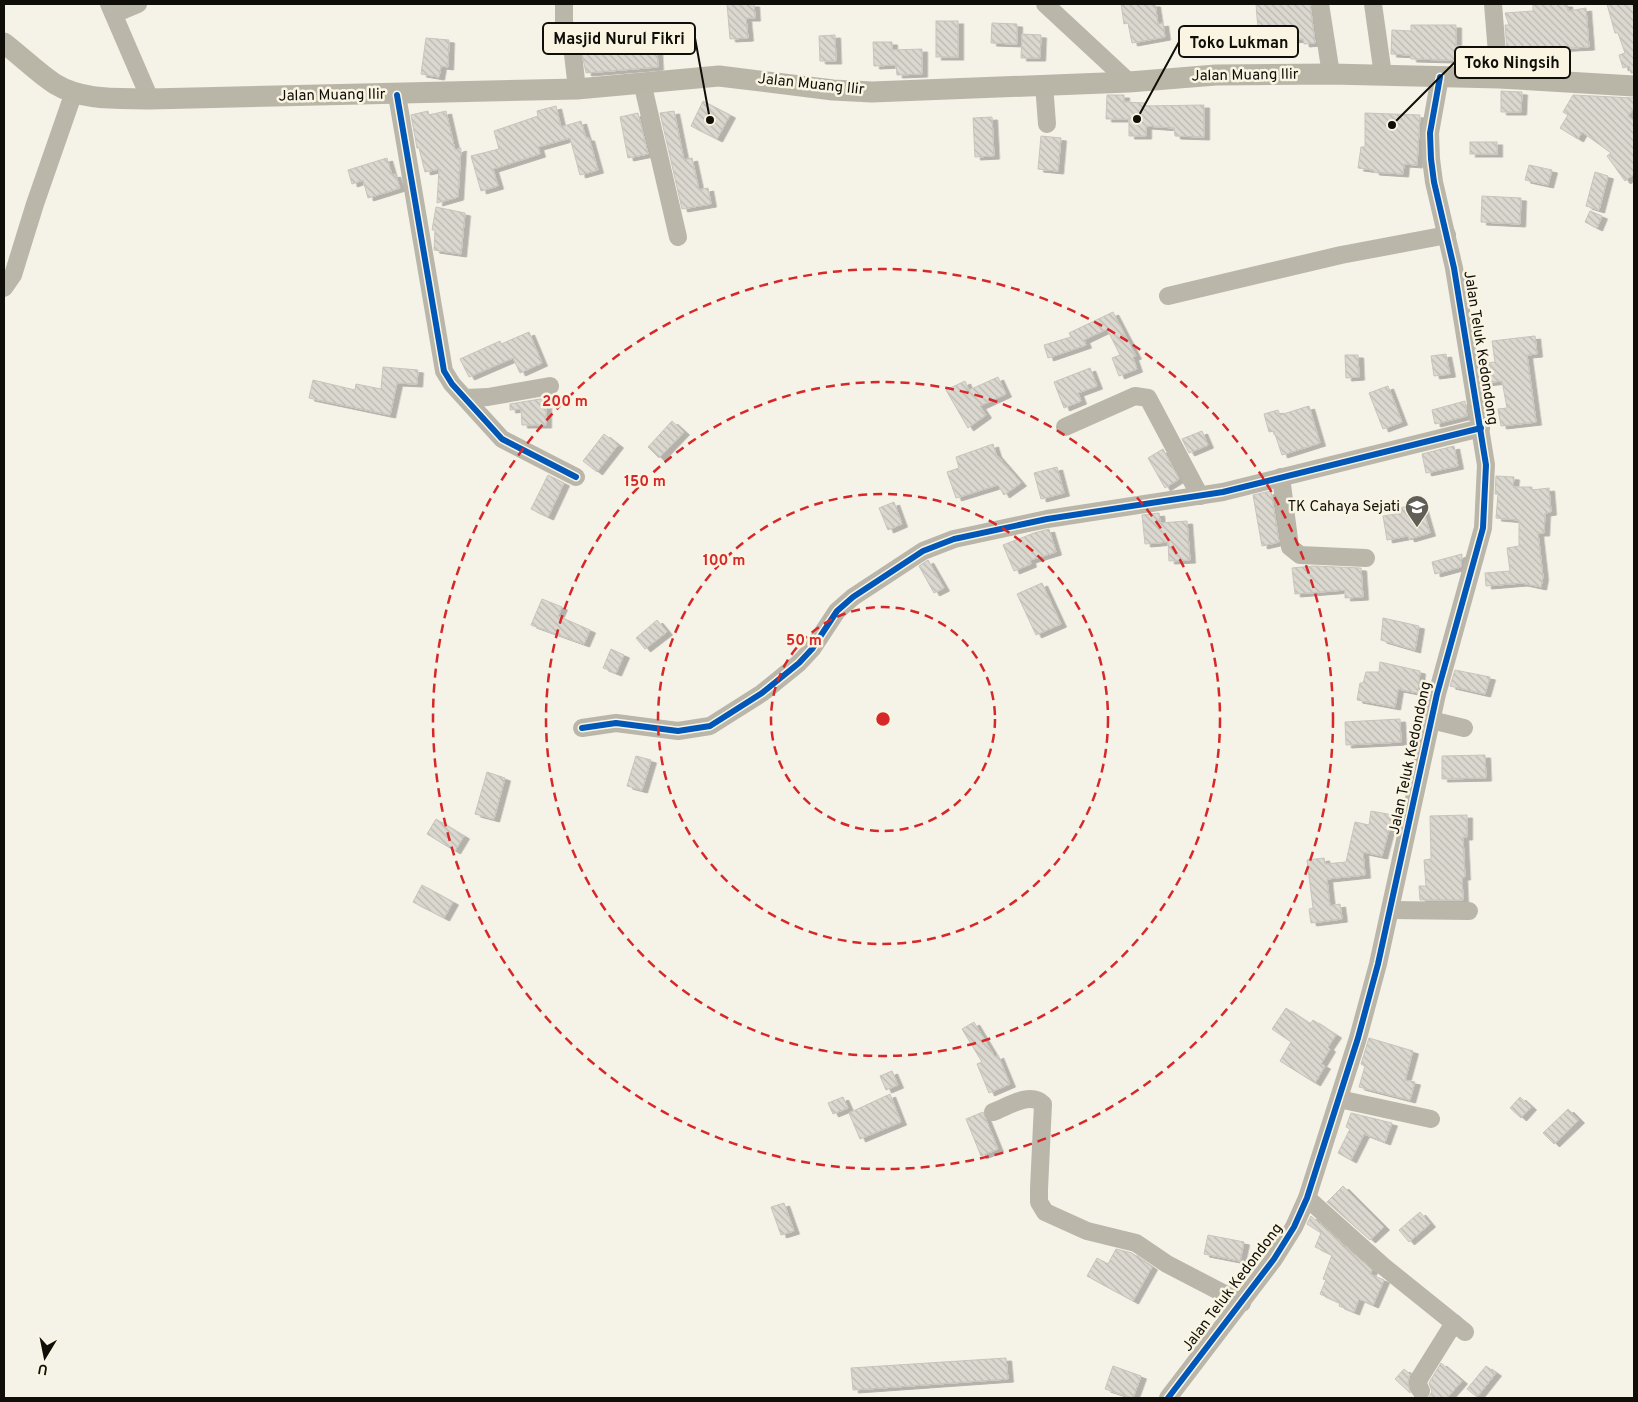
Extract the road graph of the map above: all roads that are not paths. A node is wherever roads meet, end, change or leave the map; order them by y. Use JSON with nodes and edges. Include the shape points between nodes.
{"nodes":[{"id":1,"x":138,"y":4,"type":"edge"},
{"id":2,"x":564,"y":4,"type":"edge"},
{"id":3,"x":1046,"y":4,"type":"edge"},
{"id":4,"x":1320,"y":4,"type":"edge"},
{"id":5,"x":1373,"y":4,"type":"edge"},
{"id":6,"x":1494,"y":4,"type":"edge"},
{"id":7,"x":112,"y":9,"type":"edge"},
{"id":8,"x":4,"y":43,"type":"edge"},
{"id":9,"x":1331,"y":74,"type":"junction"},
{"id":10,"x":1384,"y":75,"type":"junction"},
{"id":11,"x":1440,"y":77,"type":"junction"},
{"id":12,"x":1479,"y":77,"type":"junction"},
{"id":13,"x":642,"y":82,"type":"junction"},
{"id":14,"x":1129,"y":82,"type":"junction"},
{"id":15,"x":1044,"y":84,"type":"junction"},
{"id":16,"x":1634,"y":86,"type":"edge"},
{"id":17,"x":577,"y":89,"type":"junction"},
{"id":18,"x":74,"y":92,"type":"junction"},
{"id":19,"x":397,"y":95,"type":"junction"},
{"id":20,"x":150,"y":99,"type":"junction"},
{"id":21,"x":1047,"y":124,"type":"dead end"},
{"id":22,"x":1447,"y":235,"type":"junction"},
{"id":23,"x":678,"y":237,"type":"dead end"},
{"id":24,"x":4,"y":288,"type":"edge"},
{"id":25,"x":1168,"y":296,"type":"dead end"},
{"id":26,"x":550,"y":386,"type":"dead end"},
{"id":27,"x":466,"y":398,"type":"junction"},
{"id":28,"x":1065,"y":427,"type":"dead end"},
{"id":29,"x":1481,"y":428,"type":"junction"},
{"id":30,"x":576,"y":477,"type":"dead end"},
{"id":31,"x":1281,"y":477,"type":"junction"},
{"id":32,"x":1200,"y":496,"type":"junction"},
{"id":33,"x":1366,"y":558,"type":"dead end"},
{"id":34,"x":1431,"y":720,"type":"junction"},
{"id":35,"x":582,"y":728,"type":"dead end"},
{"id":36,"x":1464,"y":728,"type":"dead end"},
{"id":37,"x":1392,"y":910,"type":"junction"},
{"id":38,"x":1469,"y":911,"type":"dead end"},
{"id":39,"x":1339,"y":1099,"type":"junction"},
{"id":40,"x":993,"y":1112,"type":"dead end"},
{"id":41,"x":1431,"y":1119,"type":"dead end"},
{"id":42,"x":1307,"y":1198,"type":"junction"},
{"id":43,"x":1242,"y":1303,"type":"junction"},
{"id":44,"x":1421,"y":1391,"type":"dead end"},
{"id":45,"x":1168,"y":1398,"type":"edge"}],
"edges":[{"from":1,"to":7,"type":"street"},
{"from":2,"to":17,"type":"street","via":[[564,26],[573,54]]},
{"from":3,"to":14,"type":"street"},
{"from":4,"to":9,"type":"street"},
{"from":5,"to":10,"type":"street"},
{"from":6,"to":12,"type":"street"},
{"from":7,"to":20,"type":"street"},
{"from":8,"to":18,"type":"main road","name":"Jalan Muang Ilir","via":[[55,84]]},
{"from":9,"to":10,"type":"main road","name":"Jalan Muang Ilir"},
{"from":9,"to":14,"type":"main road","name":"Jalan Muang Ilir","via":[[1216,75]]},
{"from":10,"to":11,"type":"main road","name":"Jalan Muang Ilir"},
{"from":11,"to":12,"type":"main road","name":"Jalan Muang Ilir"},
{"from":11,"to":22,"type":"street","name":"Jalan Teluk Kedondong","via":[[1430,133],[1431,159]]},
{"from":12,"to":16,"type":"main road","name":"Jalan Muang Ilir"},
{"from":13,"to":15,"type":"main road","name":"Jalan Muang Ilir","via":[[719,76],[872,92]]},
{"from":13,"to":17,"type":"main road","name":"Jalan Muang Ilir"},
{"from":13,"to":23,"type":"street"},
{"from":14,"to":15,"type":"main road","name":"Jalan Muang Ilir"},
{"from":15,"to":21,"type":"street"},
{"from":17,"to":19,"type":"main road","name":"Jalan Muang Ilir"},
{"from":18,"to":20,"type":"main road","name":"Jalan Muang Ilir","via":[[101,98]]},
{"from":18,"to":24,"type":"street","via":[[14,275]]},
{"from":19,"to":20,"type":"main road","name":"Jalan Muang Ilir"},
{"from":19,"to":27,"type":"street","via":[[444,371]]},
{"from":22,"to":25,"type":"street","via":[[1341,255]]},
{"from":22,"to":29,"type":"street","name":"Jalan Teluk Kedondong"},
{"from":26,"to":27,"type":"street"},
{"from":27,"to":30,"type":"street","via":[[502,439]]},
{"from":28,"to":32,"type":"street","via":[[1135,396],[1148,398]]},
{"from":29,"to":31,"type":"street"},
{"from":29,"to":34,"type":"street","name":"Jalan Teluk Kedondong","via":[[1486,465],[1483,528]]},
{"from":31,"to":32,"type":"street"},
{"from":31,"to":33,"type":"street","via":[[1290,547],[1294,552]]},
{"from":32,"to":35,"type":"street","via":[[1047,519],[954,539],[923,551],[853,597],[837,611],[799,663],[762,693],[710,726],[678,732],[622,723]]},
{"from":34,"to":36,"type":"street"},
{"from":34,"to":37,"type":"street","name":"Jalan Teluk Kedondong"},
{"from":37,"to":38,"type":"street"},
{"from":37,"to":39,"type":"street","name":"Jalan Teluk Kedondong"},
{"from":39,"to":41,"type":"street"},
{"from":39,"to":42,"type":"street","name":"Jalan Teluk Kedondong"},
{"from":40,"to":43,"type":"street","via":[[1027,1099],[1036,1099],[1043,1104],[1039,1202],[1045,1212],[1087,1231],[1136,1243],[1167,1264]]},
{"from":42,"to":43,"type":"street","name":"Jalan Teluk Kedondong","via":[[1294,1227]]},
{"from":42,"to":44,"type":"street","via":[[1460,1328],[1419,1379]]},
{"from":43,"to":45,"type":"street","name":"Jalan Teluk Kedondong"}]}
